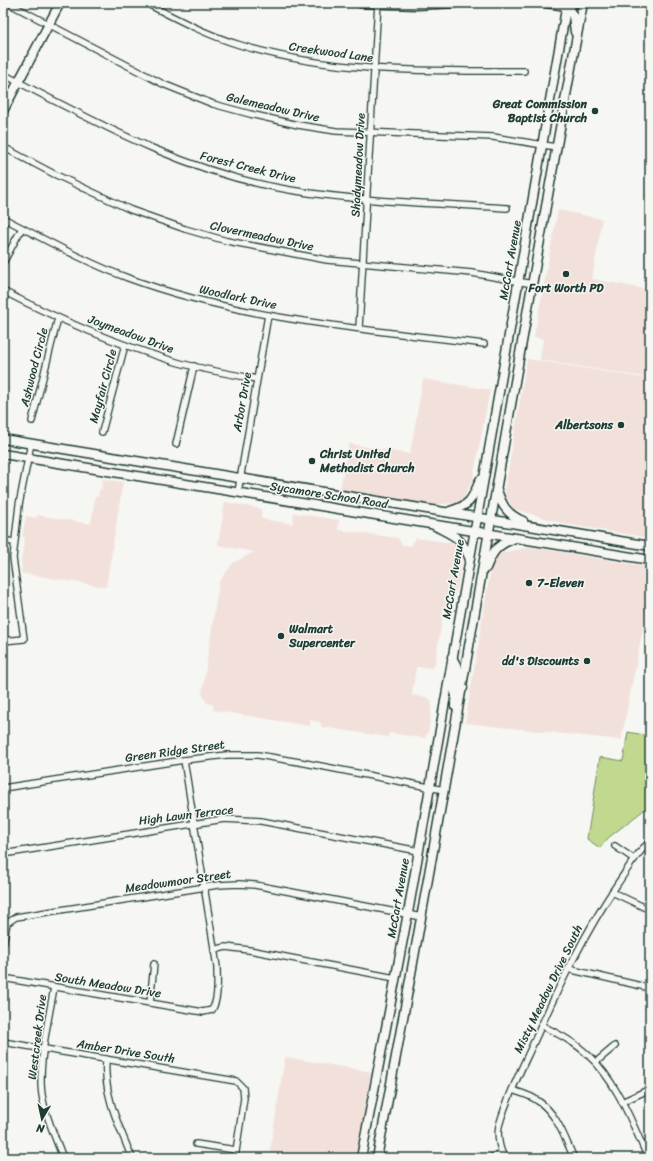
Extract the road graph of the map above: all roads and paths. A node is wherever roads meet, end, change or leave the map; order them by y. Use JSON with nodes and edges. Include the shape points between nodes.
{"nodes":[{"id":1,"x":8,"y":3,"type":"edge"},
{"id":2,"x":60,"y":3,"type":"edge"},
{"id":3,"x":146,"y":3,"type":"edge"},
{"id":4,"x":360,"y":3,"type":"edge"},
{"id":5,"x":456,"y":3,"type":"edge"},
{"id":6,"x":546,"y":3,"type":"edge"},
{"id":7,"x":575,"y":3,"type":"edge"},
{"id":8,"x":583,"y":3,"type":"edge"},
{"id":9,"x":378,"y":4,"type":"edge"},
{"id":10,"x":567,"y":5,"type":"edge"},
{"id":11,"x":49,"y":25,"type":"junction"},
{"id":12,"x":575,"y":43,"type":"junction"},
{"id":13,"x":374,"y":69,"type":"junction"},
{"id":14,"x":524,"y":71,"type":"dead end"},
{"id":15,"x":3,"y":74,"type":"edge"},
{"id":16,"x":18,"y":82,"type":"junction"},
{"id":17,"x":3,"y":111,"type":"edge"},
{"id":18,"x":371,"y":133,"type":"junction"},
{"id":19,"x":542,"y":144,"type":"junction"},
{"id":20,"x":3,"y":146,"type":"edge"},
{"id":21,"x":556,"y":147,"type":"junction"},
{"id":22,"x":367,"y":198,"type":"junction"},
{"id":23,"x":508,"y":208,"type":"dead end"},
{"id":24,"x":3,"y":218,"type":"edge"},
{"id":25,"x":22,"y":228,"type":"junction"},
{"id":26,"x":3,"y":263,"type":"edge"},
{"id":27,"x":363,"y":263,"type":"junction"},
{"id":28,"x":518,"y":281,"type":"junction"},
{"id":29,"x":533,"y":284,"type":"junction"},
{"id":30,"x":3,"y":291,"type":"edge"},
{"id":31,"x":268,"y":315,"type":"junction"},
{"id":32,"x":58,"y":318,"type":"junction"},
{"id":33,"x":359,"y":328,"type":"junction"},
{"id":34,"x":484,"y":344,"type":"dead end"},
{"id":35,"x":125,"y":345,"type":"junction"},
{"id":36,"x":194,"y":366,"type":"junction"},
{"id":37,"x":257,"y":379,"type":"junction"},
{"id":38,"x":497,"y":404,"type":"junction"},
{"id":39,"x":511,"y":406,"type":"junction"},
{"id":40,"x":32,"y":421,"type":"dead end"},
{"id":41,"x":102,"y":432,"type":"dead end"},
{"id":42,"x":3,"y":439,"type":"edge"},
{"id":43,"x":31,"y":443,"type":"junction"},
{"id":44,"x":176,"y":444,"type":"dead end"},
{"id":45,"x":3,"y":454,"type":"edge"},
{"id":46,"x":28,"y":458,"type":"junction"},
{"id":47,"x":150,"y":463,"type":"junction"},
{"id":48,"x":487,"y":463,"type":"junction"},
{"id":49,"x":148,"y":477,"type":"junction"},
{"id":50,"x":241,"y":478,"type":"junction"},
{"id":51,"x":496,"y":488,"type":"junction"},
{"id":52,"x":238,"y":492,"type":"junction"},
{"id":53,"x":346,"y":495,"type":"junction"},
{"id":54,"x":344,"y":510,"type":"junction"},
{"id":55,"x":447,"y":511,"type":"junction"},
{"id":56,"x":477,"y":516,"type":"junction"},
{"id":57,"x":491,"y":518,"type":"junction"},
{"id":58,"x":427,"y":523,"type":"junction"},
{"id":59,"x":536,"y":526,"type":"junction"},
{"id":60,"x":474,"y":530,"type":"junction"},
{"id":61,"x":488,"y":533,"type":"junction"},
{"id":62,"x":515,"y":538,"type":"junction"},
{"id":63,"x":604,"y":538,"type":"junction"},
{"id":64,"x":3,"y":540,"type":"edge"},
{"id":65,"x":14,"y":542,"type":"junction"},
{"id":66,"x":650,"y":546,"type":"edge"},
{"id":67,"x":601,"y":552,"type":"junction"},
{"id":68,"x":469,"y":558,"type":"junction"},
{"id":69,"x":650,"y":560,"type":"edge"},
{"id":70,"x":480,"y":580,"type":"junction"},
{"id":71,"x":3,"y":641,"type":"edge"},
{"id":72,"x":452,"y":657,"type":"junction"},
{"id":73,"x":448,"y":684,"type":"junction"},
{"id":74,"x":463,"y":688,"type":"junction"},
{"id":75,"x":458,"y":712,"type":"junction"},
{"id":76,"x":184,"y":760,"type":"junction"},
{"id":77,"x":430,"y":787,"type":"junction"},
{"id":78,"x":3,"y":788,"type":"edge"},
{"id":79,"x":444,"y":790,"type":"junction"},
{"id":80,"x":194,"y":823,"type":"junction"},
{"id":81,"x":650,"y":842,"type":"edge"},
{"id":82,"x":615,"y":846,"type":"dead end"},
{"id":83,"x":419,"y":851,"type":"junction"},
{"id":84,"x":3,"y":854,"type":"edge"},
{"id":85,"x":634,"y":859,"type":"junction"},
{"id":86,"x":204,"y":887,"type":"junction"},
{"id":87,"x":612,"y":892,"type":"junction"},
{"id":88,"x":650,"y":910,"type":"edge"},
{"id":89,"x":408,"y":913,"type":"junction"},
{"id":90,"x":422,"y":917,"type":"junction"},
{"id":91,"x":3,"y":945,"type":"edge"},
{"id":92,"x":214,"y":950,"type":"junction"},
{"id":93,"x":154,"y":964,"type":"dead end"},
{"id":94,"x":568,"y":969,"type":"junction"},
{"id":95,"x":3,"y":978,"type":"edge"},
{"id":96,"x":395,"y":978,"type":"junction"},
{"id":97,"x":54,"y":987,"type":"junction"},
{"id":98,"x":650,"y":988,"type":"edge"},
{"id":99,"x":150,"y":1003,"type":"junction"},
{"id":100,"x":541,"y":1025,"type":"junction"},
{"id":101,"x":3,"y":1042,"type":"edge"},
{"id":102,"x":615,"y":1046,"type":"dead end"},
{"id":103,"x":44,"y":1049,"type":"junction"},
{"id":104,"x":106,"y":1059,"type":"junction"},
{"id":105,"x":596,"y":1062,"type":"junction"},
{"id":106,"x":650,"y":1089,"type":"edge"},
{"id":107,"x":512,"y":1090,"type":"junction"},
{"id":108,"x":622,"y":1102,"type":"junction"},
{"id":109,"x":196,"y":1144,"type":"dead end"},
{"id":110,"x":236,"y":1150,"type":"junction"},
{"id":111,"x":503,"y":1155,"type":"edge"},
{"id":112,"x":63,"y":1158,"type":"edge"},
{"id":113,"x":132,"y":1158,"type":"edge"},
{"id":114,"x":235,"y":1158,"type":"edge"},
{"id":115,"x":361,"y":1158,"type":"edge"},
{"id":116,"x":377,"y":1158,"type":"edge"},
{"id":117,"x":491,"y":1158,"type":"edge"},
{"id":118,"x":574,"y":1158,"type":"edge"},
{"id":119,"x":648,"y":1158,"type":"edge"}],
"edges":[{"from":1,"to":11,"type":"street","name":"Galemeadow Drive"},
{"from":2,"to":11,"type":"main road"},
{"from":3,"to":13,"type":"street","name":"Creekwood Lane","via":[[197,28],[240,45],[297,60]]},
{"from":4,"to":9,"type":"main road"},
{"from":5,"to":9,"type":"main road"},
{"from":6,"to":10,"type":"main road"},
{"from":7,"to":10,"type":"main road"},
{"from":8,"to":12,"type":"main road"},
{"from":9,"to":13,"type":"street","name":"Shadymeadow Drive"},
{"from":10,"to":12,"type":"main road","via":[[573,16]]},
{"from":10,"to":19,"type":"main road","name":"McCart Avenue"},
{"from":11,"to":16,"type":"main road"},
{"from":11,"to":18,"type":"street","name":"Galemeadow Drive","via":[[163,84],[213,104],[298,125]]},
{"from":12,"to":21,"type":"main road"},
{"from":13,"to":14,"type":"street","name":"Creekwood Lane"},
{"from":13,"to":18,"type":"street","name":"Shadymeadow Drive"},
{"from":15,"to":16,"type":"street","name":"Forest Creek Drive"},
{"from":16,"to":17,"type":"main road"},
{"from":16,"to":22,"type":"street","name":"Forest Creek Drive","via":[[124,136],[195,165],[255,183],[291,190]]},
{"from":18,"to":19,"type":"street","name":"Galemeadow Drive","via":[[493,137]]},
{"from":18,"to":22,"type":"street","name":"Shadymeadow Drive"},
{"from":19,"to":21,"type":"street","name":"Galemeadow Drive"},
{"from":19,"to":28,"type":"main road","name":"McCart Avenue"},
{"from":20,"to":27,"type":"street","name":"Clovermeadow Drive","via":[[100,196],[185,230],[288,254]]},
{"from":21,"to":29,"type":"main road"},
{"from":22,"to":23,"type":"street","name":"Forest Creek Drive"},
{"from":22,"to":27,"type":"street","name":"Shadymeadow Drive"},
{"from":24,"to":25,"type":"street","name":"Woodlark Drive"},
{"from":25,"to":26,"type":"street"},
{"from":25,"to":31,"type":"street","name":"Woodlark Drive","via":[[128,278],[177,294]]},
{"from":27,"to":28,"type":"street","name":"Clovermeadow Drive","via":[[472,273]]},
{"from":27,"to":33,"type":"street","name":"Shadymeadow Drive"},
{"from":28,"to":29,"type":"street","name":"Clovermeadow Drive"},
{"from":28,"to":38,"type":"main road","name":"McCart Avenue"},
{"from":29,"to":39,"type":"main road"},
{"from":30,"to":32,"type":"street","name":"Joymeadow Drive"},
{"from":31,"to":33,"type":"street","name":"Woodlark Drive"},
{"from":31,"to":37,"type":"street","name":"Arbor Drive"},
{"from":32,"to":35,"type":"street","name":"Joymeadow Drive"},
{"from":32,"to":40,"type":"street","name":"Ashwood Circle"},
{"from":33,"to":34,"type":"street","name":"Woodlark Drive"},
{"from":35,"to":36,"type":"street","name":"Joymeadow Drive"},
{"from":35,"to":41,"type":"street","name":"Mayfair Circle"},
{"from":36,"to":37,"type":"street","name":"Joymeadow Drive"},
{"from":36,"to":44,"type":"street"},
{"from":37,"to":50,"type":"street","name":"Arbor Drive"},
{"from":38,"to":39,"type":"main road"},
{"from":38,"to":48,"type":"main road","name":"McCart Avenue"},
{"from":39,"to":51,"type":"main road"},
{"from":42,"to":43,"type":"main road","name":"Sycamore School Road"},
{"from":43,"to":46,"type":"street"},
{"from":43,"to":47,"type":"main road","name":"Sycamore School Road"},
{"from":45,"to":46,"type":"main road","name":"Sycamore School Road"},
{"from":46,"to":49,"type":"main road","name":"Sycamore School Road"},
{"from":46,"to":65,"type":"street"},
{"from":47,"to":49,"type":"main road"},
{"from":47,"to":50,"type":"main road","name":"Sycamore School Road"},
{"from":48,"to":55,"type":"main road","via":[[472,500],[459,508]]},
{"from":48,"to":56,"type":"main road","name":"McCart Avenue"},
{"from":49,"to":52,"type":"main road","name":"Sycamore School Road"},
{"from":50,"to":52,"type":"street","name":"Arbor Drive"},
{"from":50,"to":53,"type":"main road","name":"Sycamore School Road"},
{"from":51,"to":57,"type":"main road"},
{"from":51,"to":59,"type":"main road","via":[[501,503],[511,516]]},
{"from":52,"to":54,"type":"main road","name":"Sycamore School Road"},
{"from":53,"to":54,"type":"main road"},
{"from":53,"to":55,"type":"main road","name":"Sycamore School Road"},
{"from":54,"to":58,"type":"main road","name":"Sycamore School Road"},
{"from":55,"to":56,"type":"main road","name":"Sycamore School Road"},
{"from":56,"to":57,"type":"main road","name":"Sycamore School Road"},
{"from":56,"to":60,"type":"main road","name":"McCart Avenue"},
{"from":57,"to":59,"type":"main road","name":"Sycamore School Road"},
{"from":57,"to":61,"type":"main road"},
{"from":58,"to":60,"type":"main road","name":"Sycamore School Road"},
{"from":58,"to":68,"type":"main road","via":[[455,536],[464,545]]},
{"from":59,"to":63,"type":"main road","name":"Sycamore School Road"},
{"from":60,"to":61,"type":"main road","name":"Sycamore School Road"},
{"from":60,"to":68,"type":"main road","name":"McCart Avenue"},
{"from":61,"to":62,"type":"main road","name":"Sycamore School Road"},
{"from":61,"to":70,"type":"main road"},
{"from":62,"to":67,"type":"main road","name":"Sycamore School Road"},
{"from":62,"to":70,"type":"main road","via":[[502,542],[494,549]]},
{"from":63,"to":66,"type":"main road","name":"Sycamore School Road"},
{"from":63,"to":67,"type":"main road"},
{"from":64,"to":65,"type":"street"},
{"from":65,"to":71,"type":"street","via":[[15,582],[24,639]]},
{"from":67,"to":69,"type":"main road","name":"Sycamore School Road"},
{"from":68,"to":72,"type":"main road","name":"McCart Avenue"},
{"from":70,"to":74,"type":"main road"},
{"from":72,"to":73,"type":"main road","name":"McCart Avenue"},
{"from":72,"to":74,"type":"main road","via":[[457,667],[456,682]]},
{"from":73,"to":75,"type":"main road","via":[[453,685],[455,689],[454,705]]},
{"from":73,"to":77,"type":"main road","name":"McCart Avenue"},
{"from":74,"to":75,"type":"main road"},
{"from":75,"to":79,"type":"main road"},
{"from":76,"to":77,"type":"street","name":"Green Ridge Street","via":[[227,754],[258,756]]},
{"from":76,"to":78,"type":"street","name":"Green Ridge Street"},
{"from":76,"to":80,"type":"street"},
{"from":77,"to":79,"type":"street","name":"Green Ridge Street"},
{"from":77,"to":83,"type":"main road","name":"McCart Avenue"},
{"from":79,"to":90,"type":"main road"},
{"from":80,"to":83,"type":"street","name":"High Lawn Terrace","via":[[224,819],[261,821]]},
{"from":80,"to":84,"type":"street","name":"High Lawn Terrace"},
{"from":80,"to":86,"type":"street"},
{"from":81,"to":85,"type":"street","name":"Misty Meadow Drive South"},
{"from":82,"to":85,"type":"street"},
{"from":83,"to":89,"type":"main road","name":"McCart Avenue"},
{"from":85,"to":87,"type":"street","name":"Misty Meadow Drive South"},
{"from":86,"to":89,"type":"street","name":"Meadowmoor Street","via":[[255,885]]},
{"from":86,"to":91,"type":"street","name":"Meadowmoor Street","via":[[16,916],[7,923]]},
{"from":86,"to":92,"type":"street"},
{"from":87,"to":88,"type":"street"},
{"from":87,"to":94,"type":"street","name":"Misty Meadow Drive South"},
{"from":89,"to":90,"type":"street","name":"Meadowmoor Street"},
{"from":89,"to":96,"type":"main road","name":"McCart Avenue"},
{"from":90,"to":116,"type":"main road"},
{"from":92,"to":96,"type":"street","via":[[249,950]]},
{"from":92,"to":99,"type":"street","name":"South Meadow Drive","via":[[217,988],[214,1008],[210,1011]]},
{"from":93,"to":99,"type":"street"},
{"from":94,"to":98,"type":"street"},
{"from":94,"to":100,"type":"street","name":"Misty Meadow Drive South"},
{"from":95,"to":97,"type":"street","name":"South Meadow Drive"},
{"from":96,"to":115,"type":"main road","name":"McCart Avenue"},
{"from":97,"to":99,"type":"street","name":"South Meadow Drive"},
{"from":97,"to":103,"type":"street","name":"Westcreek Drive"},
{"from":100,"to":105,"type":"street","via":[[578,1046]]},
{"from":100,"to":107,"type":"street","name":"Misty Meadow Drive South"},
{"from":101,"to":103,"type":"street","name":"Amber Drive South"},
{"from":102,"to":105,"type":"street"},
{"from":103,"to":104,"type":"street","name":"Amber Drive South"},
{"from":103,"to":112,"type":"street","name":"Westcreek Drive","via":[[41,1072],[42,1099]]},
{"from":104,"to":110,"type":"street","name":"Amber Drive South","via":[[236,1081],[243,1088],[244,1098]]},
{"from":104,"to":113,"type":"street","via":[[108,1094]]},
{"from":105,"to":108,"type":"street"},
{"from":106,"to":108,"type":"street"},
{"from":107,"to":111,"type":"street","name":"Misty Meadow Drive South","via":[[499,1126]]},
{"from":107,"to":118,"type":"street","via":[[530,1096],[544,1105],[557,1122]]},
{"from":108,"to":119,"type":"street"},
{"from":109,"to":110,"type":"street"},
{"from":110,"to":114,"type":"street"},
{"from":111,"to":117,"type":"street"}]}
